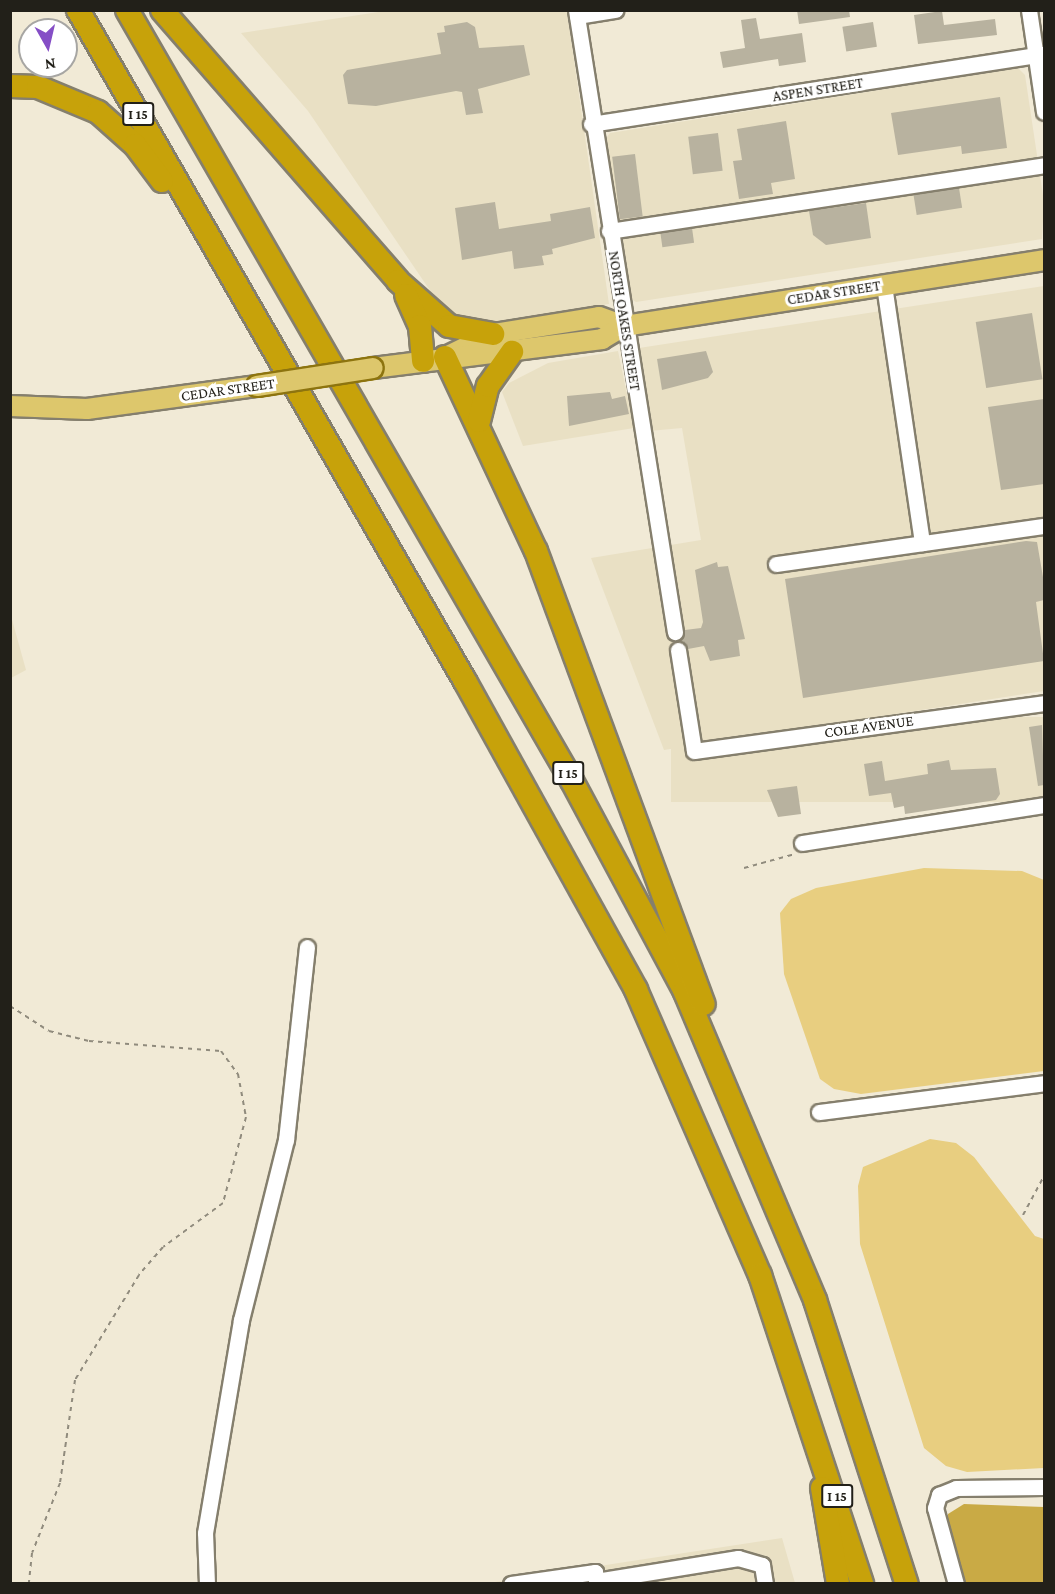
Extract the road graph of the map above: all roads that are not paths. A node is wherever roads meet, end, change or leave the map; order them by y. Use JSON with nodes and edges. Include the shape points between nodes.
{"nodes":[{"id":1,"x":78,"y":10,"type":"edge"},
{"id":2,"x":127,"y":10,"type":"edge"},
{"id":3,"x":162,"y":10,"type":"edge"},
{"id":4,"x":616,"y":10,"type":"edge"},
{"id":5,"x":1029,"y":10,"type":"edge"},
{"id":6,"x":576,"y":13,"type":"edge"},
{"id":7,"x":1040,"y":55,"type":"edge"},
{"id":8,"x":10,"y":86,"type":"edge"},
{"id":9,"x":1044,"y":112,"type":"edge"},
{"id":10,"x":591,"y":124,"type":"junction"},
{"id":11,"x":1044,"y":165,"type":"edge"},
{"id":12,"x":197,"y":218,"type":"junction"},
{"id":13,"x":609,"y":231,"type":"junction"},
{"id":14,"x":1044,"y":260,"type":"edge"},
{"id":15,"x":398,"y":281,"type":"junction"},
{"id":16,"x":884,"y":285,"type":"junction"},
{"id":17,"x":624,"y":326,"type":"junction"},
{"id":18,"x":493,"y":334,"type":"junction"},
{"id":19,"x":512,"y":352,"type":"junction"},
{"id":20,"x":434,"y":359,"type":"junction"},
{"id":21,"x":10,"y":406,"type":"edge"},
{"id":22,"x":478,"y":421,"type":"junction"},
{"id":23,"x":1044,"y":526,"type":"edge"},
{"id":24,"x":922,"y":543,"type":"junction"},
{"id":25,"x":776,"y":564,"type":"dead end"},
{"id":26,"x":675,"y":632,"type":"dead end"},
{"id":27,"x":678,"y":650,"type":"dead end"},
{"id":28,"x":1044,"y":703,"type":"edge"},
{"id":29,"x":1044,"y":805,"type":"edge"},
{"id":30,"x":802,"y":843,"type":"dead end"},
{"id":31,"x":307,"y":947,"type":"dead end"},
{"id":32,"x":1044,"y":1083,"type":"edge"},
{"id":33,"x":819,"y":1112,"type":"dead end"},
{"id":34,"x":744,"y":1122,"type":"junction"},
{"id":35,"x":809,"y":1409,"type":"junction"},
{"id":36,"x":1044,"y":1486,"type":"edge"},
{"id":37,"x":597,"y":1582,"type":"edge"},
{"id":38,"x":207,"y":1584,"type":"edge"},
{"id":39,"x":511,"y":1584,"type":"edge"},
{"id":40,"x":765,"y":1584,"type":"edge"},
{"id":41,"x":838,"y":1584,"type":"edge"},
{"id":42,"x":862,"y":1584,"type":"edge"},
{"id":43,"x":907,"y":1584,"type":"edge"},
{"id":44,"x":956,"y":1584,"type":"edge"}],
"edges":[{"from":1,"to":12,"type":"highway","number":"I 15"},
{"from":2,"to":34,"type":"highway","number":"I 15","via":[[596,823],[674,970]]},
{"from":3,"to":15,"type":"highway"},
{"from":4,"to":6,"type":"street"},
{"from":5,"to":7,"type":"street"},
{"from":6,"to":10,"type":"street","name":"NORTH OAKES STREET"},
{"from":7,"to":9,"type":"street"},
{"from":7,"to":10,"type":"street","name":"ASPEN STREET"},
{"from":8,"to":12,"type":"highway","via":[[38,87],[98,112],[135,145],[184,214]]},
{"from":10,"to":13,"type":"street","name":"NORTH OAKES STREET"},
{"from":11,"to":13,"type":"street"},
{"from":12,"to":35,"type":"highway","number":"I 15","via":[[627,973],[729,1197]]},
{"from":13,"to":17,"type":"street","name":"NORTH OAKES STREET"},
{"from":14,"to":16,"type":"main road","name":"CEDAR STREET"},
{"from":15,"to":18,"type":"highway","via":[[449,326]]},
{"from":15,"to":20,"type":"highway"},
{"from":16,"to":17,"type":"main road","name":"CEDAR STREET"},
{"from":16,"to":24,"type":"street"},
{"from":17,"to":18,"type":"main road","name":"CEDAR STREET","via":[[599,317]]},
{"from":17,"to":19,"type":"main road","name":"CEDAR STREET","via":[[602,339]]},
{"from":17,"to":26,"type":"street","name":"NORTH OAKES STREET"},
{"from":18,"to":20,"type":"main road","name":"CEDAR STREET"},
{"from":19,"to":20,"type":"main road","name":"CEDAR STREET"},
{"from":19,"to":22,"type":"highway","via":[[488,386]]},
{"from":20,"to":21,"type":"main road","name":"CEDAR STREET","bridge":true,"via":[[87,409]]},
{"from":20,"to":22,"type":"highway"},
{"from":22,"to":34,"type":"highway","via":[[536,551],[671,906]]},
{"from":23,"to":24,"type":"street"},
{"from":24,"to":25,"type":"street"},
{"from":27,"to":28,"type":"street","name":"COLE AVENUE","via":[[694,751]]},
{"from":29,"to":30,"type":"street"},
{"from":31,"to":38,"type":"street","via":[[286,1140],[241,1320],[206,1533]]},
{"from":32,"to":33,"type":"street"},
{"from":34,"to":43,"type":"highway","number":"I 15","via":[[836,1356]]},
{"from":35,"to":41,"type":"highway"},
{"from":35,"to":42,"type":"highway","number":"I 15"},
{"from":36,"to":44,"type":"street","via":[[956,1488],[939,1495],[935,1508]]},
{"from":37,"to":39,"type":"street","via":[[595,1572]]},
{"from":37,"to":40,"type":"street","via":[[738,1558],[762,1565]]}]}
